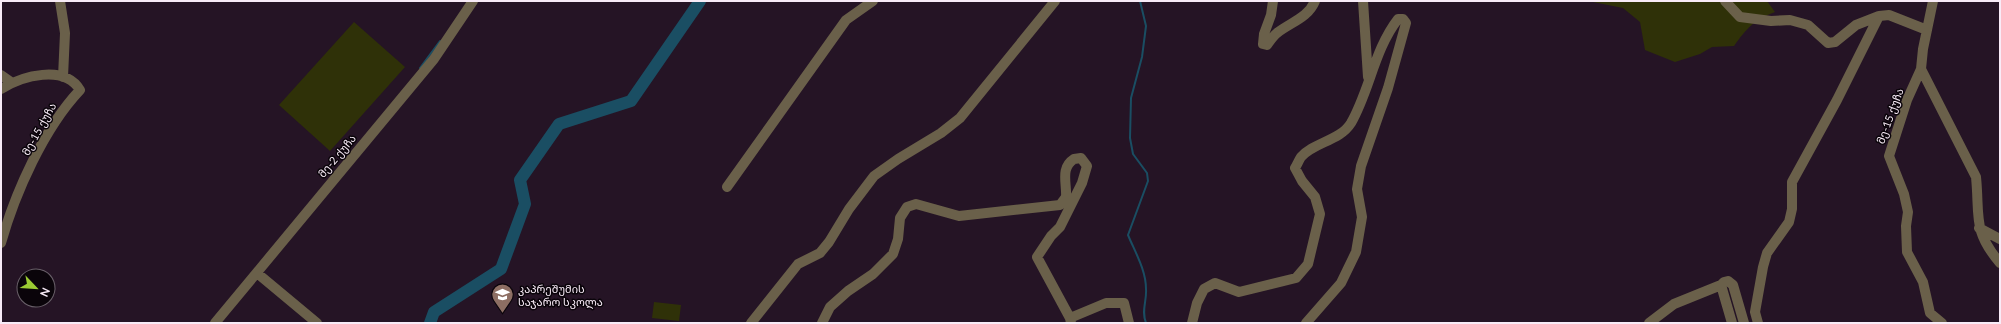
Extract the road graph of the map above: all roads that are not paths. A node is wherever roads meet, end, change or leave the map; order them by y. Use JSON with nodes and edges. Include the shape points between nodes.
{"nodes":[{"id":1,"x":60,"y":1,"type":"edge"},
{"id":2,"x":473,"y":1,"type":"edge"},
{"id":3,"x":873,"y":1,"type":"edge"},
{"id":4,"x":1055,"y":1,"type":"edge"},
{"id":5,"x":1273,"y":1,"type":"edge"},
{"id":6,"x":1315,"y":1,"type":"edge"},
{"id":7,"x":1363,"y":1,"type":"edge"},
{"id":8,"x":1725,"y":1,"type":"edge"},
{"id":9,"x":1934,"y":1,"type":"edge"},
{"id":10,"x":1879,"y":16,"type":"junction"},
{"id":11,"x":1927,"y":30,"type":"junction"},
{"id":12,"x":1921,"y":69,"type":"junction"},
{"id":13,"x":1,"y":75,"type":"edge"},
{"id":14,"x":63,"y":77,"type":"junction"},
{"id":15,"x":1368,"y":79,"type":"junction"},
{"id":16,"x":11,"y":82,"type":"junction"},
{"id":17,"x":1,"y":89,"type":"edge"},
{"id":18,"x":727,"y":187,"type":"dead end"},
{"id":19,"x":1979,"y":228,"type":"junction"},
{"id":20,"x":2000,"y":239,"type":"edge"},
{"id":21,"x":1,"y":243,"type":"edge"},
{"id":22,"x":2000,"y":263,"type":"edge"},
{"id":23,"x":257,"y":273,"type":"junction"},
{"id":24,"x":1721,"y":285,"type":"junction"},
{"id":25,"x":1071,"y":320,"type":"edge"},
{"id":26,"x":215,"y":323,"type":"edge"},
{"id":27,"x":317,"y":323,"type":"edge"},
{"id":28,"x":751,"y":323,"type":"edge"},
{"id":29,"x":822,"y":323,"type":"edge"},
{"id":30,"x":1129,"y":323,"type":"edge"},
{"id":31,"x":1192,"y":323,"type":"edge"},
{"id":32,"x":1306,"y":323,"type":"edge"},
{"id":33,"x":1650,"y":323,"type":"edge"},
{"id":34,"x":1732,"y":323,"type":"edge"},
{"id":35,"x":1744,"y":323,"type":"edge"},
{"id":36,"x":1758,"y":323,"type":"edge"},
{"id":37,"x":1942,"y":323,"type":"edge"}],
"edges":[{"from":1,"to":14,"type":"street","via":[[65,33]]},
{"from":2,"to":23,"type":"street","name":"მე-2 ქუჩა","via":[[434,59]]},
{"from":3,"to":18,"type":"street","via":[[846,20]]},
{"from":4,"to":28,"type":"street","via":[[960,118],[874,176],[820,253],[798,264]]},
{"from":5,"to":6,"type":"street","via":[[1263,40],[1267,45],[1276,33],[1312,9]]},
{"from":7,"to":15,"type":"street"},
{"from":8,"to":10,"type":"street","via":[[1740,17],[1771,21],[1790,20],[1808,25],[1828,42],[1835,42],[1856,25]]},
{"from":9,"to":11,"type":"street","name":"მე-15 ქუჩა"},
{"from":10,"to":11,"type":"street","via":[[1889,15]]},
{"from":10,"to":36,"type":"street","via":[[1792,182],[1792,209],[1789,222],[1767,253],[1763,267],[1755,312]]},
{"from":11,"to":12,"type":"street","name":"მე-15 ქუჩა"},
{"from":12,"to":19,"type":"street","via":[[1976,177]]},
{"from":12,"to":37,"type":"street","name":"მე-15 ქუჩა","via":[[1907,100],[1889,156],[1908,212],[1907,252],[1923,282],[1930,313]]},
{"from":13,"to":16,"type":"street"},
{"from":14,"to":16,"type":"street","via":[[52,74]]},
{"from":14,"to":21,"type":"street","name":"მე-15 ქუჩა","via":[[80,90],[64,107],[46,136],[10,213]]},
{"from":15,"to":31,"type":"street","via":[[1350,124],[1335,138],[1301,157],[1295,168],[1315,198],[1320,214],[1308,264],[1296,278],[1239,292],[1215,284],[1204,289]]},
{"from":15,"to":32,"type":"street","via":[[1391,28],[1398,19],[1403,19],[1406,23],[1388,88],[1360,166],[1357,189],[1362,217],[1356,252],[1341,283]]},
{"from":16,"to":17,"type":"street"},
{"from":19,"to":20,"type":"street"},
{"from":19,"to":22,"type":"street","via":[[1989,249]]},
{"from":23,"to":26,"type":"street","name":"მე-2 ქუჩა"},
{"from":23,"to":27,"type":"street"},
{"from":24,"to":33,"type":"street","via":[[1674,304]]},
{"from":24,"to":34,"type":"street"},
{"from":24,"to":35,"type":"street","via":[[1728,281],[1733,285]]},
{"from":25,"to":29,"type":"street","via":[[1037,258],[1060,227],[1082,183],[1087,166],[1081,158],[1074,159],[1067,166],[1066,197],[1060,205],[959,216],[916,204],[907,207],[900,218],[893,254],[873,274],[830,307]]},
{"from":25,"to":30,"type":"street","via":[[1106,303],[1124,302]]}]}
